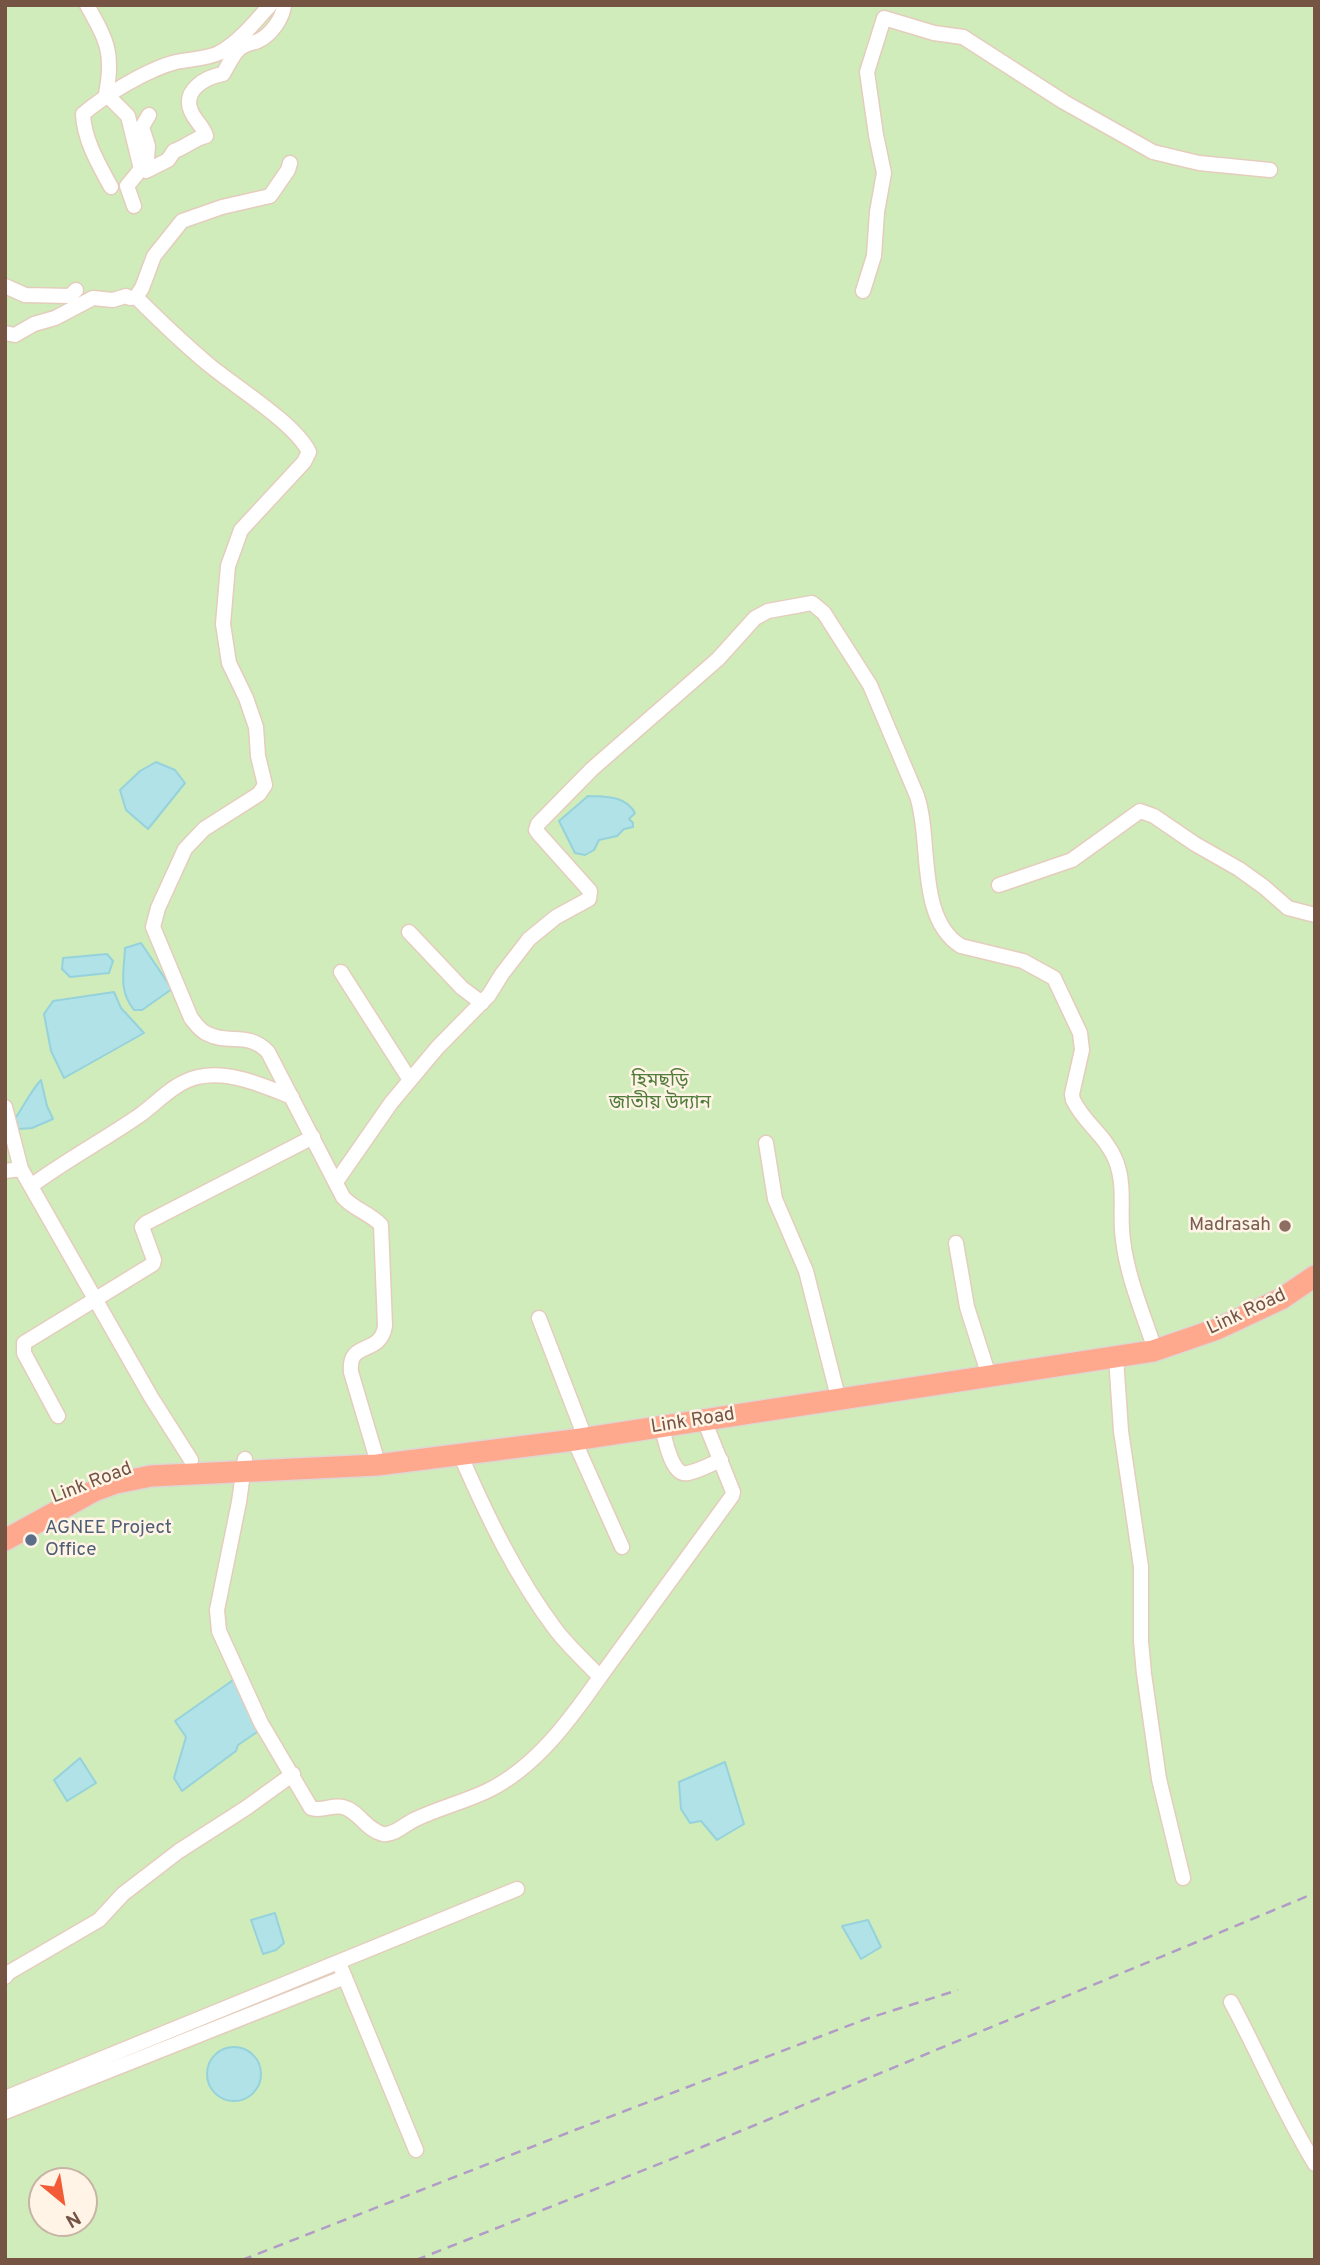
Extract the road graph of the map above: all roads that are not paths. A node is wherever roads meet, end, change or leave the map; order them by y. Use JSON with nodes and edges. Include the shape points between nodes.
{"nodes":[{"id":1,"x":87,"y":5,"type":"edge"},
{"id":2,"x":270,"y":5,"type":"edge"},
{"id":3,"x":284,"y":5,"type":"edge"},
{"id":4,"x":107,"y":94,"type":"junction"},
{"id":5,"x":149,"y":115,"type":"dead end"},
{"id":6,"x":290,"y":163,"type":"dead end"},
{"id":7,"x":1270,"y":170,"type":"dead end"},
{"id":8,"x":111,"y":187,"type":"dead end"},
{"id":9,"x":134,"y":206,"type":"dead end"},
{"id":10,"x":5,"y":286,"type":"edge"},
{"id":11,"x":76,"y":290,"type":"dead end"},
{"id":12,"x":863,"y":292,"type":"dead end"},
{"id":13,"x":136,"y":297,"type":"junction"},
{"id":14,"x":5,"y":333,"type":"edge"},
{"id":15,"x":999,"y":885,"type":"dead end"},
{"id":16,"x":1315,"y":915,"type":"edge"},
{"id":17,"x":409,"y":932,"type":"dead end"},
{"id":18,"x":341,"y":972,"type":"dead end"},
{"id":19,"x":482,"y":1003,"type":"junction"},
{"id":20,"x":410,"y":1080,"type":"junction"},
{"id":21,"x":292,"y":1097,"type":"junction"},
{"id":22,"x":5,"y":1107,"type":"edge"},
{"id":23,"x":313,"y":1137,"type":"junction"},
{"id":24,"x":766,"y":1143,"type":"dead end"},
{"id":25,"x":21,"y":1169,"type":"junction"},
{"id":26,"x":5,"y":1171,"type":"edge"},
{"id":27,"x":336,"y":1182,"type":"junction"},
{"id":28,"x":31,"y":1186,"type":"junction"},
{"id":29,"x":956,"y":1243,"type":"dead end"},
{"id":30,"x":1310,"y":1279,"type":"edge"},
{"id":31,"x":97,"y":1299,"type":"junction"},
{"id":32,"x":539,"y":1318,"type":"dead end"},
{"id":33,"x":1151,"y":1338,"type":"junction"},
{"id":34,"x":1116,"y":1357,"type":"junction"},
{"id":35,"x":988,"y":1370,"type":"junction"},
{"id":36,"x":836,"y":1389,"type":"junction"},
{"id":37,"x":58,"y":1416,"type":"dead end"},
{"id":38,"x":704,"y":1420,"type":"junction"},
{"id":39,"x":662,"y":1427,"type":"junction"},
{"id":40,"x":578,"y":1434,"type":"junction"},
{"id":41,"x":375,"y":1452,"type":"junction"},
{"id":42,"x":460,"y":1454,"type":"junction"},
{"id":43,"x":191,"y":1460,"type":"junction"},
{"id":44,"x":721,"y":1460,"type":"junction"},
{"id":45,"x":244,"y":1464,"type":"junction"},
{"id":46,"x":5,"y":1526,"type":"edge"},
{"id":47,"x":5,"y":1540,"type":"edge"},
{"id":48,"x":622,"y":1547,"type":"dead end"},
{"id":49,"x":600,"y":1678,"type":"junction"},
{"id":50,"x":293,"y":1774,"type":"junction"},
{"id":51,"x":1183,"y":1878,"type":"dead end"},
{"id":52,"x":517,"y":1889,"type":"dead end"},
{"id":53,"x":342,"y":1970,"type":"junction"},
{"id":54,"x":5,"y":1977,"type":"edge"},
{"id":55,"x":1231,"y":2001,"type":"dead end"},
{"id":56,"x":5,"y":2098,"type":"edge"},
{"id":57,"x":5,"y":2112,"type":"edge"},
{"id":58,"x":416,"y":2150,"type":"dead end"},
{"id":59,"x":1315,"y":2164,"type":"edge"}],
"edges":[{"from":1,"to":4,"type":"street","via":[[108,46]]},
{"from":2,"to":4,"type":"street","via":[[218,53],[174,62]]},
{"from":3,"to":5,"type":"street","via":[[273,28],[259,41],[236,51],[223,74],[212,76],[189,96],[190,110],[206,136],[146,171],[148,146],[142,127]]},
{"from":4,"to":8,"type":"street","via":[[83,114],[83,128]]},
{"from":4,"to":9,"type":"street","via":[[128,116],[134,132],[141,169],[127,186]]},
{"from":6,"to":13,"type":"street","via":[[270,196],[182,221],[154,256]]},
{"from":7,"to":12,"type":"street","via":[[1199,163],[1153,152],[1064,102],[964,37],[884,18],[867,72],[884,173],[874,256]]},
{"from":10,"to":11,"type":"street","via":[[25,295],[70,296]]},
{"from":13,"to":14,"type":"street","via":[[93,298],[15,335]]},
{"from":13,"to":21,"type":"street","via":[[208,364],[303,441],[309,452],[241,530],[228,566],[223,624],[229,663],[256,727],[265,785],[260,794],[204,829],[185,849],[153,927],[191,1018],[210,1036],[261,1044]]},
{"from":15,"to":16,"type":"street","via":[[1073,860],[1140,811],[1239,869],[1288,908]]},
{"from":17,"to":19,"type":"street"},
{"from":18,"to":20,"type":"street"},
{"from":19,"to":20,"type":"street"},
{"from":19,"to":33,"type":"street","via":[[529,939],[591,895],[536,830],[538,824],[592,769],[718,659],[755,618],[812,603],[824,613],[870,685],[917,796],[931,901],[938,919],[955,943],[1023,961],[1054,978],[1063,993],[1082,1050],[1073,1100],[1108,1144],[1122,1180],[1122,1238]]},
{"from":20,"to":27,"type":"street"},
{"from":21,"to":23,"type":"street"},
{"from":21,"to":28,"type":"street","via":[[224,1076],[197,1077]]},
{"from":22,"to":25,"type":"street"},
{"from":23,"to":27,"type":"street"},
{"from":23,"to":31,"type":"street","via":[[146,1223],[142,1227],[153,1264]]},
{"from":24,"to":36,"type":"street","via":[[775,1199],[806,1270]]},
{"from":25,"to":26,"type":"street"},
{"from":25,"to":28,"type":"street"},
{"from":27,"to":41,"type":"street","via":[[347,1202],[376,1219],[383,1234],[384,1336],[350,1360]]},
{"from":28,"to":31,"type":"street"},
{"from":29,"to":35,"type":"street","via":[[967,1307]]},
{"from":30,"to":33,"type":"highway","name":"Link Road"},
{"from":30,"to":34,"type":"highway","name":"Link Road","via":[[1281,1299],[1217,1329],[1153,1351]]},
{"from":31,"to":37,"type":"street","via":[[24,1343],[24,1353]]},
{"from":31,"to":43,"type":"street"},
{"from":32,"to":40,"type":"street"},
{"from":33,"to":35,"type":"highway","name":"Link Road"},
{"from":34,"to":35,"type":"highway","name":"Link Road"},
{"from":34,"to":51,"type":"street","via":[[1121,1431],[1141,1567],[1145,1684],[1159,1779]]},
{"from":35,"to":36,"type":"highway","name":"Link Road"},
{"from":35,"to":38,"type":"highway","name":"Link Road"},
{"from":36,"to":40,"type":"highway","name":"Link Road"},
{"from":38,"to":39,"type":"highway","name":"Link Road"},
{"from":38,"to":44,"type":"street"},
{"from":39,"to":40,"type":"highway","name":"Link Road"},
{"from":39,"to":44,"type":"street","via":[[679,1472],[686,1474]]},
{"from":40,"to":41,"type":"highway","name":"Link Road"},
{"from":40,"to":42,"type":"highway","name":"Link Road"},
{"from":40,"to":48,"type":"street"},
{"from":41,"to":45,"type":"highway","name":"Link Road"},
{"from":42,"to":45,"type":"highway","name":"Link Road","via":[[377,1465]]},
{"from":42,"to":49,"type":"street","via":[[491,1522],[543,1611]]},
{"from":43,"to":45,"type":"highway","name":"Link Road"},
{"from":43,"to":46,"type":"highway","name":"Link Road","via":[[112,1472],[75,1486]]},
{"from":44,"to":49,"type":"street","via":[[733,1492],[729,1502]]},
{"from":45,"to":47,"type":"highway","name":"Link Road","via":[[116,1482]]},
{"from":45,"to":50,"type":"street","via":[[217,1610],[219,1631],[261,1723]]},
{"from":49,"to":50,"type":"street","via":[[555,1735],[519,1770],[488,1790],[391,1833],[375,1830],[352,1810],[311,1808]]},
{"from":50,"to":54,"type":"street","via":[[179,1851],[123,1894],[99,1920]]},
{"from":52,"to":53,"type":"street"},
{"from":53,"to":56,"type":"street"},
{"from":53,"to":57,"type":"street"},
{"from":53,"to":58,"type":"street"},
{"from":55,"to":59,"type":"street","via":[[1290,2124]]}]}
